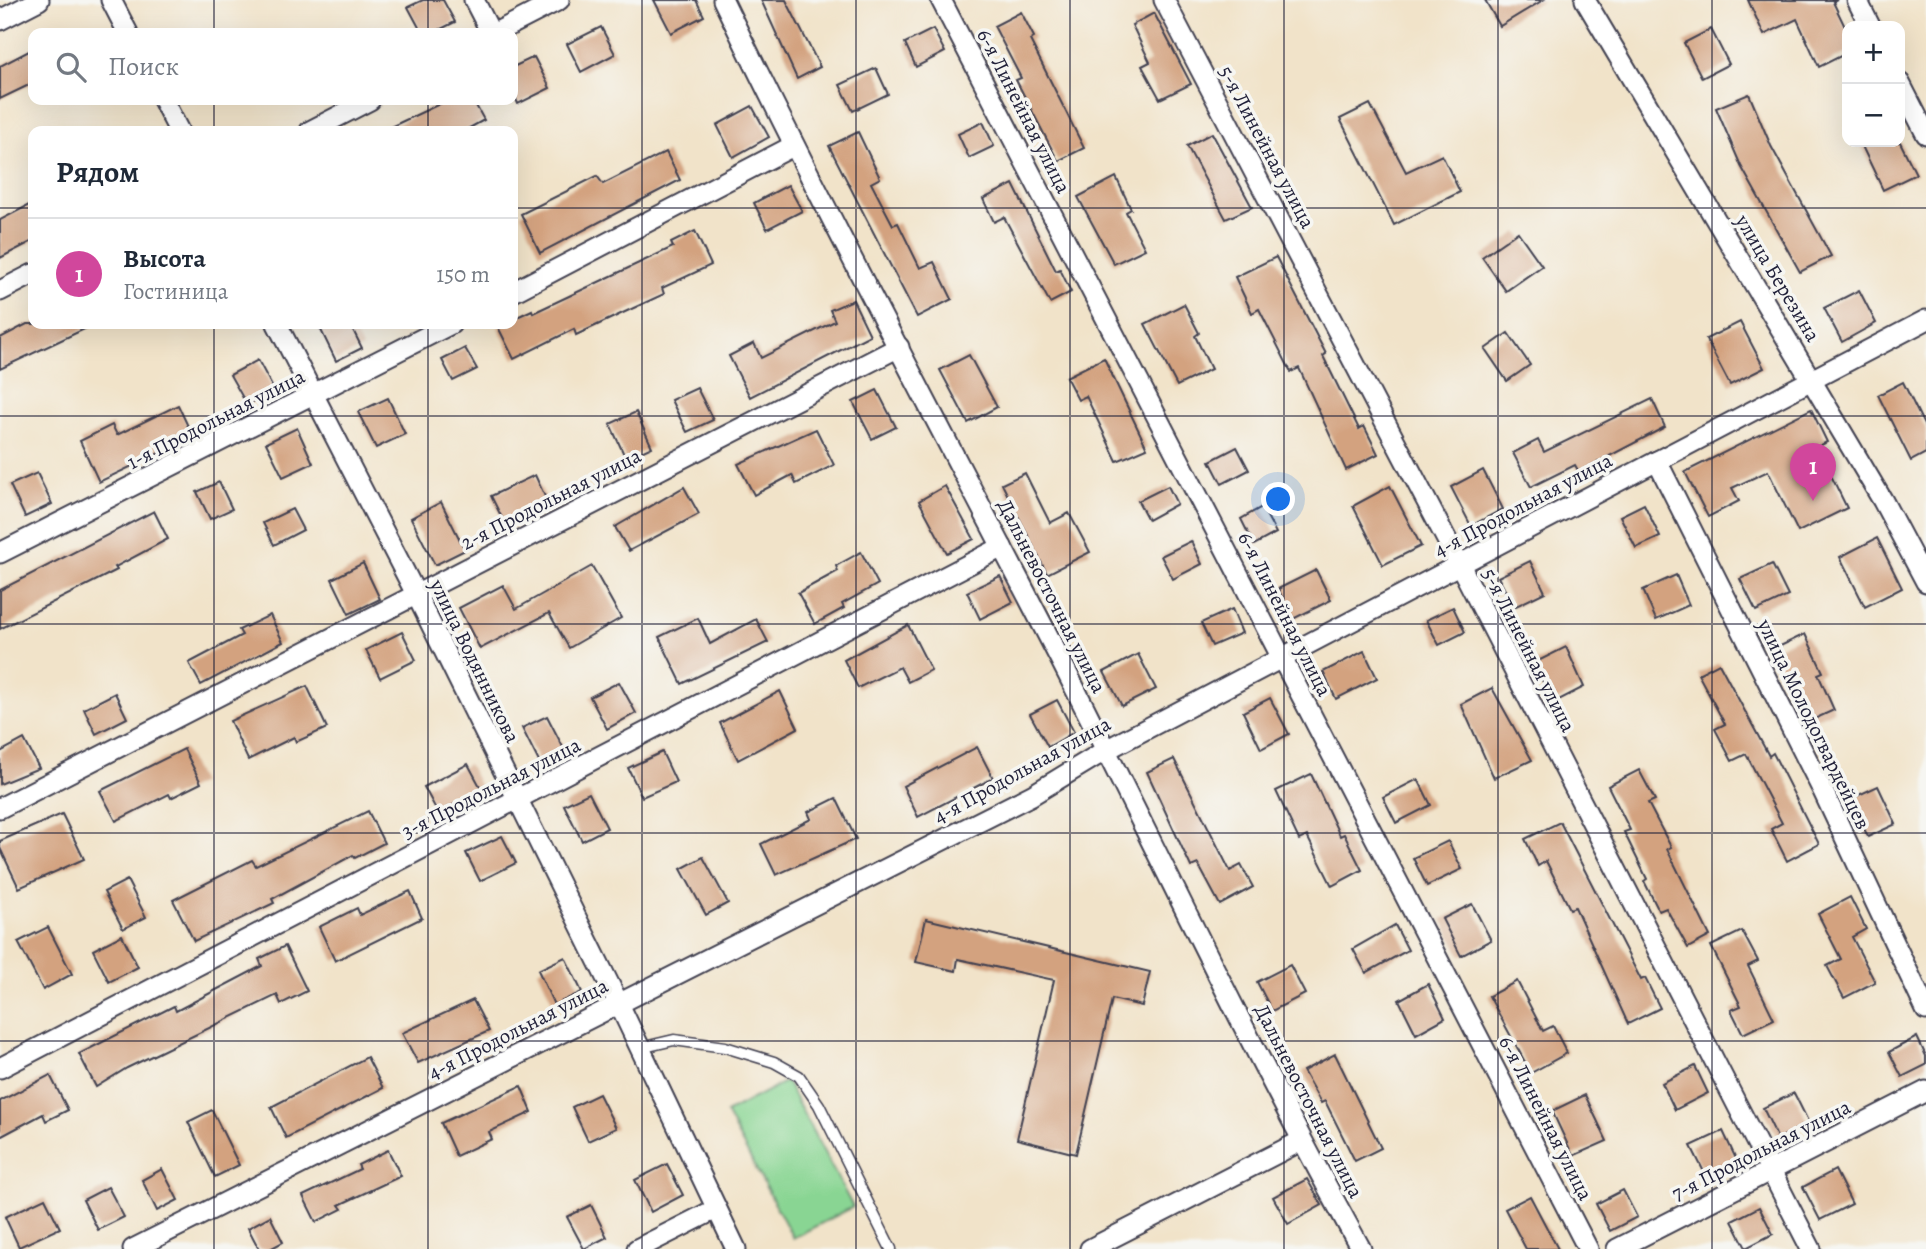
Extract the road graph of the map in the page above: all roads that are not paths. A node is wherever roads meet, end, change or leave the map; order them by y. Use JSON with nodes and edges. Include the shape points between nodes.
{"nodes":[{"id":1,"x":39,"y":0,"type":"edge"},
{"id":2,"x":111,"y":0,"type":"edge"},
{"id":3,"x":474,"y":0,"type":"edge"},
{"id":4,"x":559,"y":0,"type":"edge"},
{"id":5,"x":723,"y":0,"type":"edge"},
{"id":6,"x":941,"y":0,"type":"edge"},
{"id":7,"x":1164,"y":0,"type":"edge"},
{"id":8,"x":1585,"y":0,"type":"edge"},
{"id":9,"x":1857,"y":0,"type":"edge"},
{"id":10,"x":0,"y":20,"type":"edge"},
{"id":11,"x":1868,"y":21,"type":"edge"},
{"id":12,"x":125,"y":28,"type":"edge"},
{"id":13,"x":490,"y":28,"type":"edge"},
{"id":14,"x":503,"y":28,"type":"edge"},
{"id":15,"x":1901,"y":84,"type":"edge"},
{"id":16,"x":166,"y":105,"type":"edge"},
{"id":17,"x":360,"y":105,"type":"edge"},
{"id":18,"x":176,"y":126,"type":"edge"},
{"id":19,"x":320,"y":126,"type":"edge"},
{"id":20,"x":1926,"y":134,"type":"edge"},
{"id":21,"x":793,"y":146,"type":"junction"},
{"id":22,"x":28,"y":277,"type":"edge"},
{"id":23,"x":518,"y":289,"type":"edge"},
{"id":24,"x":0,"y":291,"type":"edge"},
{"id":25,"x":1926,"y":320,"type":"edge"},
{"id":26,"x":280,"y":329,"type":"edge"},
{"id":27,"x":441,"y":329,"type":"edge"},
{"id":28,"x":899,"y":347,"type":"junction"},
{"id":29,"x":1813,"y":381,"type":"junction"},
{"id":30,"x":313,"y":396,"type":"junction"},
{"id":31,"x":1657,"y":461,"type":"junction"},
{"id":32,"x":1002,"y":547,"type":"junction"},
{"id":33,"x":0,"y":553,"type":"edge"},
{"id":34,"x":1460,"y":565,"type":"junction"},
{"id":35,"x":1926,"y":582,"type":"edge"},
{"id":36,"x":416,"y":594,"type":"junction"},
{"id":37,"x":1281,"y":657,"type":"junction"},
{"id":38,"x":1106,"y":750,"type":"junction"},
{"id":39,"x":518,"y":799,"type":"junction"},
{"id":40,"x":0,"y":808,"type":"edge"},
{"id":41,"x":620,"y":1004,"type":"junction"},
{"id":42,"x":1926,"y":1010,"type":"edge"},
{"id":43,"x":639,"y":1048,"type":"junction"},
{"id":44,"x":0,"y":1068,"type":"edge"},
{"id":45,"x":1926,"y":1091,"type":"edge"},
{"id":46,"x":1301,"y":1141,"type":"junction"},
{"id":47,"x":1770,"y":1171,"type":"junction"},
{"id":48,"x":716,"y":1209,"type":"junction"},
{"id":49,"x":133,"y":1249,"type":"edge"},
{"id":50,"x":637,"y":1249,"type":"edge"},
{"id":51,"x":736,"y":1249,"type":"edge"},
{"id":52,"x":891,"y":1249,"type":"edge"},
{"id":53,"x":1090,"y":1249,"type":"edge"},
{"id":54,"x":1361,"y":1249,"type":"edge"},
{"id":55,"x":1588,"y":1249,"type":"edge"},
{"id":56,"x":1617,"y":1249,"type":"edge"},
{"id":57,"x":1811,"y":1249,"type":"edge"}],
"edges":[{"from":1,"to":10,"type":"street"},
{"from":2,"to":12,"type":"street"},
{"from":3,"to":13,"type":"street"},
{"from":4,"to":14,"type":"street"},
{"from":5,"to":21,"type":"street","name":"Дальневосточная улица"},
{"from":6,"to":37,"type":"street","name":"6-я Линейная улица"},
{"from":7,"to":34,"type":"street","name":"5-я Линейная улица"},
{"from":8,"to":29,"type":"street","name":"улица Березина"},
{"from":9,"to":11,"type":"street"},
{"from":15,"to":20,"type":"street"},
{"from":16,"to":18,"type":"street"},
{"from":17,"to":19,"type":"street"},
{"from":21,"to":23,"type":"street"},
{"from":21,"to":28,"type":"street","name":"Дальневосточная улица"},
{"from":22,"to":24,"type":"street"},
{"from":25,"to":29,"type":"street","name":"4-я Продольная улица"},
{"from":26,"to":30,"type":"street","name":"улица Водянникова"},
{"from":27,"to":30,"type":"street","name":"1-я Продольная улица"},
{"from":28,"to":32,"type":"street","name":"Дальневосточная улица"},
{"from":28,"to":36,"type":"street","name":"2-я Продольная улица"},
{"from":29,"to":31,"type":"street","name":"4-я Продольная улица"},
{"from":29,"to":35,"type":"street","name":"улица Березина"},
{"from":30,"to":33,"type":"street","name":"1-я Продольная улица"},
{"from":30,"to":36,"type":"street","name":"улица Водянникова"},
{"from":31,"to":34,"type":"street","name":"4-я Продольная улица"},
{"from":31,"to":42,"type":"street","name":"улица Молодогвардейцев","via":[[1823,791]]},
{"from":32,"to":38,"type":"street","name":"Дальневосточная улица"},
{"from":32,"to":39,"type":"street","name":"3-я Продольная улица"},
{"from":34,"to":37,"type":"street","name":"4-я Продольная улица"},
{"from":34,"to":47,"type":"street","name":"5-я Линейная улица"},
{"from":36,"to":39,"type":"street","name":"улица Водянникова"},
{"from":36,"to":40,"type":"street","name":"2-я Продольная улица"},
{"from":37,"to":38,"type":"street","name":"4-я Продольная улица"},
{"from":37,"to":55,"type":"street","name":"6-я Линейная улица"},
{"from":38,"to":41,"type":"street","name":"4-я Продольная улица","via":[[1032,795]]},
{"from":38,"to":46,"type":"street","name":"Дальневосточная улица"},
{"from":39,"to":41,"type":"street","name":"улица Водянникова"},
{"from":39,"to":44,"type":"street","name":"3-я Продольная улица"},
{"from":41,"to":43,"type":"street","name":"улица Водянникова"},
{"from":41,"to":49,"type":"street","name":"4-я Продольная улица"},
{"from":43,"to":48,"type":"street","name":"улица Водянникова"},
{"from":43,"to":52,"type":"lane","via":[[674,1040],[725,1047],[774,1062],[799,1076]]},
{"from":45,"to":47,"type":"street","name":"7-я Продольная улица"},
{"from":46,"to":53,"type":"street"},
{"from":46,"to":54,"type":"street","name":"Дальневосточная улица"},
{"from":47,"to":56,"type":"street","name":"7-я Продольная улица"},
{"from":47,"to":57,"type":"street","name":"5-я Линейная улица"},
{"from":48,"to":50,"type":"street"},
{"from":48,"to":51,"type":"street","name":"улица Водянникова"}]}
